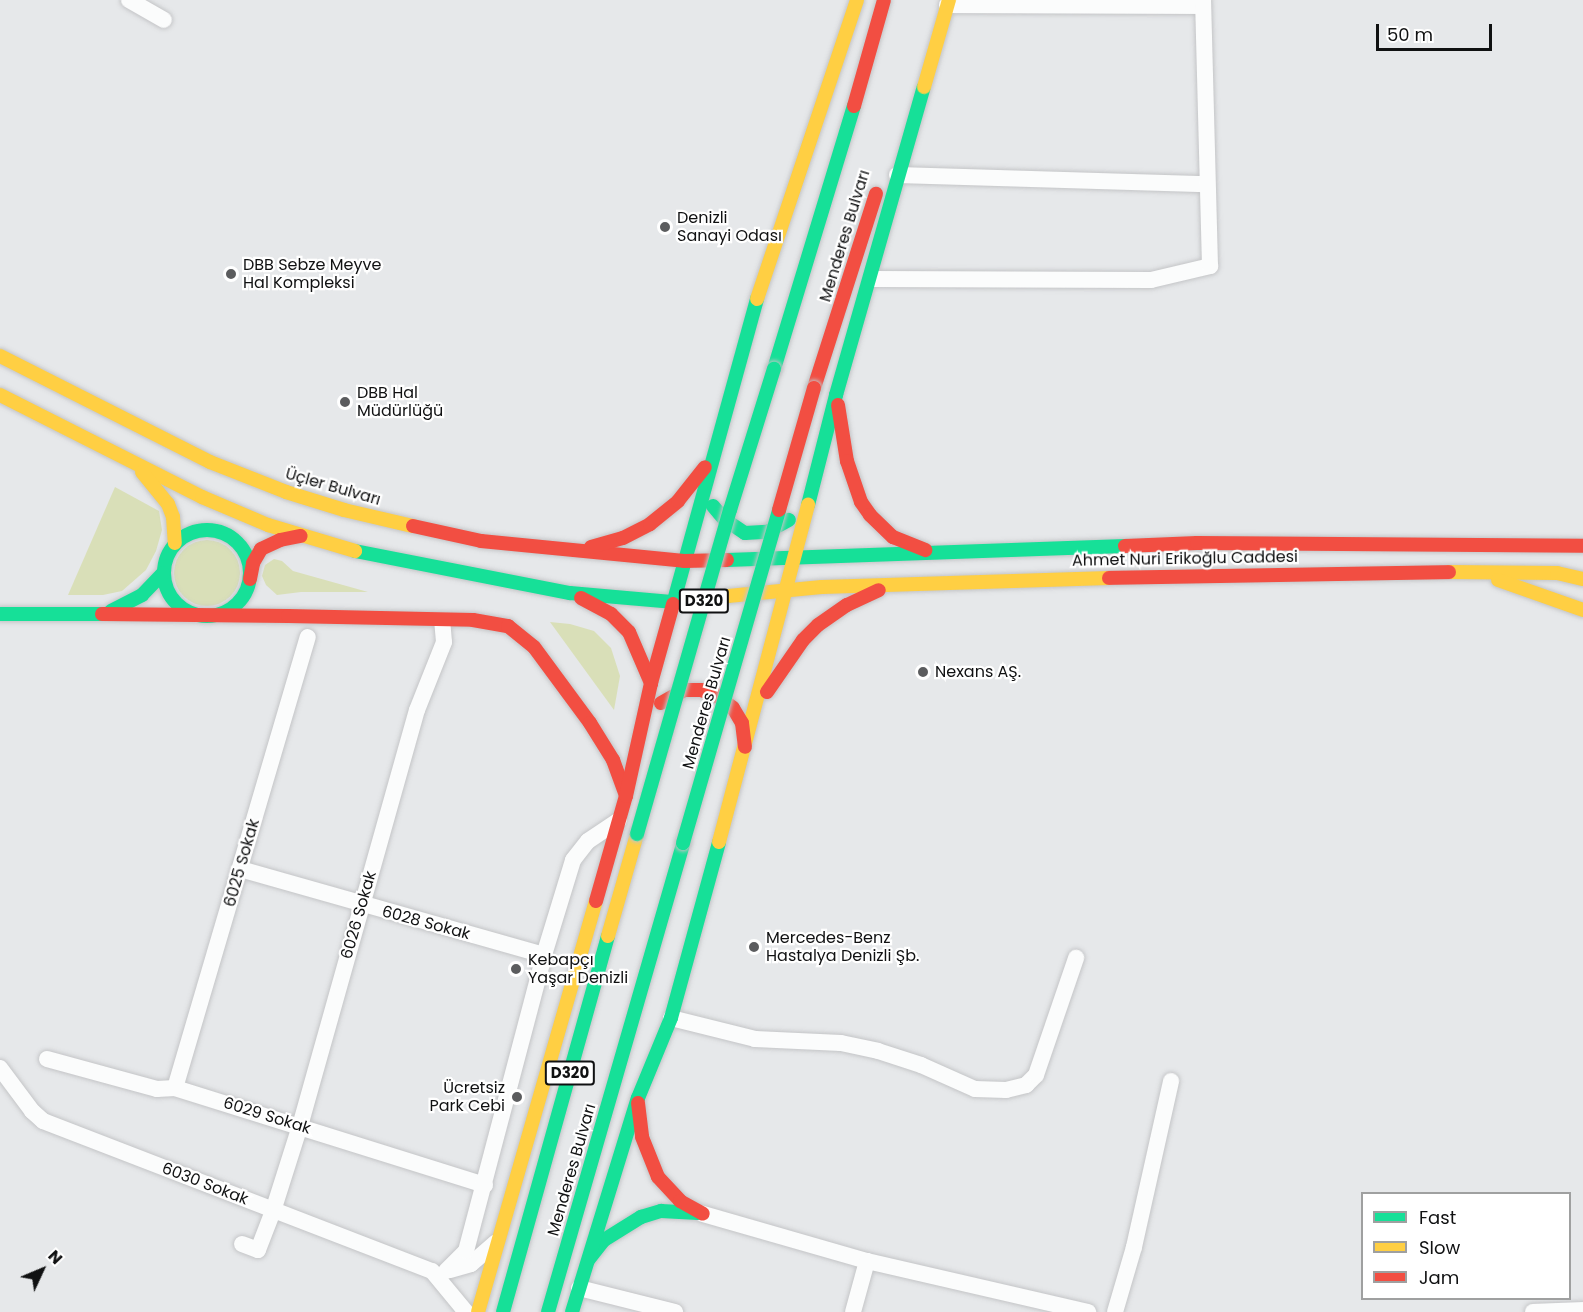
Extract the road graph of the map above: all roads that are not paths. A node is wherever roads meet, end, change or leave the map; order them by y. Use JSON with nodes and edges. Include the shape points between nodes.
{"nodes":[{"id":1,"x":129,"y":0,"type":"edge"},
{"id":2,"x":857,"y":0,"type":"edge"},
{"id":3,"x":884,"y":0,"type":"edge"},
{"id":4,"x":948,"y":2,"type":"edge"},
{"id":5,"x":1203,"y":3,"type":"edge"},
{"id":6,"x":164,"y":20,"type":"dead end"},
{"id":7,"x":897,"y":175,"type":"junction"},
{"id":8,"x":880,"y":181,"type":"dead end"},
{"id":9,"x":1206,"y":184,"type":"junction"},
{"id":10,"x":871,"y":279,"type":"junction"},
{"id":11,"x":0,"y":356,"type":"edge"},
{"id":12,"x":0,"y":395,"type":"edge"},
{"id":13,"x":836,"y":395,"type":"junction"},
{"id":14,"x":712,"y":457,"type":"junction"},
{"id":15,"x":133,"y":464,"type":"junction"},
{"id":16,"x":811,"y":498,"type":"junction"},
{"id":17,"x":1583,"y":533,"type":"edge"},
{"id":18,"x":301,"y":536,"type":"junction"},
{"id":19,"x":175,"y":543,"type":"junction"},
{"id":20,"x":1533,"y":546,"type":"junction"},
{"id":21,"x":1583,"y":546,"type":"edge"},
{"id":22,"x":575,"y":551,"type":"junction"},
{"id":23,"x":937,"y":553,"type":"junction"},
{"id":24,"x":795,"y":558,"type":"junction"},
{"id":25,"x":684,"y":561,"type":"junction"},
{"id":26,"x":1472,"y":572,"type":"junction"},
{"id":27,"x":163,"y":573,"type":"junction"},
{"id":28,"x":250,"y":578,"type":"junction"},
{"id":29,"x":1583,"y":579,"type":"edge"},
{"id":30,"x":893,"y":585,"type":"junction"},
{"id":31,"x":787,"y":589,"type":"junction"},
{"id":32,"x":570,"y":593,"type":"junction"},
{"id":33,"x":672,"y":602,"type":"junction"},
{"id":34,"x":1583,"y":610,"type":"edge"},
{"id":35,"x":287,"y":611,"type":"junction"},
{"id":36,"x":0,"y":614,"type":"edge"},
{"id":37,"x":102,"y":614,"type":"junction"},
{"id":38,"x":203,"y":615,"type":"junction"},
{"id":39,"x":442,"y":621,"type":"junction"},
{"id":40,"x":308,"y":637,"type":"dead end"},
{"id":41,"x":651,"y":683,"type":"junction"},
{"id":42,"x":756,"y":710,"type":"junction"},
{"id":43,"x":645,"y":718,"type":"junction"},
{"id":44,"x":745,"y":747,"type":"junction"},
{"id":45,"x":626,"y":796,"type":"junction"},
{"id":46,"x":619,"y":820,"type":"junction"},
{"id":47,"x":240,"y":869,"type":"junction"},
{"id":48,"x":362,"y":905,"type":"junction"},
{"id":49,"x":544,"y":955,"type":"junction"},
{"id":50,"x":1076,"y":958,"type":"dead end"},
{"id":51,"x":671,"y":1018,"type":"junction"},
{"id":52,"x":47,"y":1059,"type":"dead end"},
{"id":53,"x":0,"y":1068,"type":"edge"},
{"id":54,"x":1171,"y":1081,"type":"dead end"},
{"id":55,"x":175,"y":1088,"type":"junction"},
{"id":56,"x":638,"y":1098,"type":"junction"},
{"id":57,"x":300,"y":1126,"type":"junction"},
{"id":58,"x":485,"y":1185,"type":"junction"},
{"id":59,"x":273,"y":1211,"type":"junction"},
{"id":60,"x":703,"y":1214,"type":"junction"},
{"id":61,"x":498,"y":1239,"type":"junction"},
{"id":62,"x":243,"y":1244,"type":"dead end"},
{"id":63,"x":588,"y":1260,"type":"junction"},
{"id":64,"x":867,"y":1261,"type":"junction"},
{"id":65,"x":439,"y":1271,"type":"junction"},
{"id":66,"x":579,"y":1288,"type":"junction"},
{"id":67,"x":1583,"y":1310,"type":"edge"},
{"id":68,"x":466,"y":1312,"type":"edge"},
{"id":69,"x":478,"y":1312,"type":"edge"},
{"id":70,"x":503,"y":1312,"type":"edge"},
{"id":71,"x":548,"y":1312,"type":"edge"},
{"id":72,"x":566,"y":1312,"type":"edge"},
{"id":73,"x":572,"y":1312,"type":"edge"},
{"id":74,"x":675,"y":1312,"type":"edge"},
{"id":75,"x":853,"y":1312,"type":"edge"},
{"id":76,"x":1088,"y":1312,"type":"edge"},
{"id":77,"x":1115,"y":1312,"type":"edge"},
{"id":78,"x":1533,"y":1312,"type":"edge"}],
"edges":[{"from":1,"to":6,"type":"street"},
{"from":2,"to":14,"type":"main road","via":[[764,272]]},
{"from":3,"to":70,"type":"main road","name":"Menderes Bulvarı","number":"D320","bridge":true,"via":[[832,184],[730,510]]},
{"from":4,"to":5,"type":"street"},
{"from":4,"to":7,"type":"main road"},
{"from":5,"to":9,"type":"street"},
{"from":7,"to":9,"type":"street"},
{"from":7,"to":10,"type":"main road"},
{"from":8,"to":71,"type":"main road","name":"Menderes Bulvarı","number":"D320","bridge":true,"via":[[814,388]]},
{"from":9,"to":10,"type":"street","via":[[1210,266],[1151,280]]},
{"from":10,"to":13,"type":"main road"},
{"from":11,"to":22,"type":"main road","name":"Üçler Bulvarı","via":[[210,462],[286,492],[344,510],[481,541]]},
{"from":12,"to":15,"type":"main road"},
{"from":13,"to":16,"type":"main road"},
{"from":13,"to":23,"type":"main road","via":[[847,461],[861,502],[893,537]]},
{"from":14,"to":16,"type":"main road","via":[[706,488],[713,506],[724,519],[746,533],[767,532],[792,518]]},
{"from":14,"to":22,"type":"main road","via":[[695,483],[650,524],[623,538]]},
{"from":14,"to":25,"type":"main road"},
{"from":15,"to":18,"type":"main road","via":[[202,497]]},
{"from":15,"to":19,"type":"main road","via":[[168,504]]},
{"from":16,"to":24,"type":"main road"},
{"from":17,"to":20,"type":"main road"},
{"from":18,"to":28,"type":"main road","via":[[261,549]]},
{"from":18,"to":32,"type":"main road","via":[[346,549]]},
{"from":19,"to":27,"type":"main road"},
{"from":19,"to":28,"type":"main road","via":[[192,531],[219,531],[243,549]]},
{"from":20,"to":21,"type":"main road","name":"Ahmet Nuri Erikoğlu Caddesi"},
{"from":20,"to":23,"type":"main road","name":"Ahmet Nuri Erikoğlu Caddesi","via":[[1197,543]]},
{"from":22,"to":25,"type":"main road","name":"Üçler Bulvarı"},
{"from":23,"to":24,"type":"main road","name":"Ahmet Nuri Erikoğlu Caddesi"},
{"from":24,"to":25,"type":"main road","name":"Üçler Bulvarı"},
{"from":24,"to":31,"type":"main road"},
{"from":25,"to":33,"type":"main road"},
{"from":26,"to":29,"type":"main road","name":"Ahmet Nuri Erikoğlu Caddesi","via":[[1557,573]]},
{"from":26,"to":30,"type":"main road","name":"Ahmet Nuri Erikoğlu Caddesi","via":[[1266,573]]},
{"from":26,"to":34,"type":"main road"},
{"from":27,"to":37,"type":"main road","via":[[130,603]]},
{"from":27,"to":38,"type":"main road","via":[[172,599],[182,608]]},
{"from":28,"to":35,"type":"main road","via":[[262,599]]},
{"from":28,"to":38,"type":"main road","via":[[237,604],[224,613]]},
{"from":30,"to":31,"type":"main road","name":"Ahmet Nuri Erikoğlu Caddesi"},
{"from":30,"to":42,"type":"main road","via":[[847,605],[818,625],[803,640]]},
{"from":31,"to":33,"type":"main road","name":"Ahmet Nuri Erikoğlu Caddesi"},
{"from":31,"to":42,"type":"main road"},
{"from":32,"to":33,"type":"main road"},
{"from":32,"to":41,"type":"main road","via":[[599,606],[621,623],[635,642]]},
{"from":33,"to":41,"type":"main road"},
{"from":35,"to":38,"type":"main road"},
{"from":35,"to":39,"type":"main road","via":[[397,607]]},
{"from":36,"to":37,"type":"main road"},
{"from":37,"to":38,"type":"main road"},
{"from":39,"to":45,"type":"main road","via":[[498,622],[526,639],[554,671],[599,736]]},
{"from":39,"to":48,"type":"street","name":"6026 Sokak","via":[[444,642],[417,710]]},
{"from":40,"to":47,"type":"street","name":"6025 Sokak"},
{"from":41,"to":43,"type":"main road"},
{"from":42,"to":44,"type":"main road"},
{"from":43,"to":44,"type":"main road","via":[[670,696],[684,690],[716,694],[733,708],[742,723]]},
{"from":43,"to":45,"type":"main road"},
{"from":44,"to":51,"type":"main road"},
{"from":45,"to":46,"type":"main road"},
{"from":46,"to":49,"type":"street","via":[[588,841],[573,860]]},
{"from":46,"to":61,"type":"main road"},
{"from":47,"to":48,"type":"street","name":"6028 Sokak"},
{"from":47,"to":55,"type":"street","name":"6025 Sokak"},
{"from":48,"to":49,"type":"street","name":"6028 Sokak"},
{"from":48,"to":57,"type":"street","name":"6026 Sokak"},
{"from":49,"to":58,"type":"street"},
{"from":50,"to":51,"type":"street","via":[[1036,1074],[1026,1086],[1006,1090],[975,1089],[921,1065],[850,1045],[754,1039]]},
{"from":51,"to":56,"type":"main road"},
{"from":52,"to":55,"type":"street","name":"6029 Sokak","via":[[157,1089]]},
{"from":53,"to":59,"type":"street","name":"6030 Sokak","via":[[42,1121]]},
{"from":54,"to":77,"type":"street","via":[[1134,1247]]},
{"from":55,"to":57,"type":"street","name":"6029 Sokak"},
{"from":56,"to":60,"type":"main road","via":[[642,1137],[658,1178],[680,1201]]},
{"from":56,"to":63,"type":"main road"},
{"from":57,"to":58,"type":"street","name":"6029 Sokak"},
{"from":57,"to":59,"type":"street","name":"6026 Sokak"},
{"from":58,"to":65,"type":"street","via":[[466,1251]]},
{"from":59,"to":62,"type":"street","name":"6026 Sokak","via":[[258,1250]]},
{"from":59,"to":65,"type":"street","name":"6030 Sokak"},
{"from":60,"to":63,"type":"main road","via":[[661,1211],[641,1217],[604,1240]]},
{"from":60,"to":64,"type":"street"},
{"from":61,"to":65,"type":"street","via":[[471,1264]]},
{"from":61,"to":69,"type":"main road"},
{"from":63,"to":66,"type":"main road"},
{"from":64,"to":75,"type":"street"},
{"from":64,"to":76,"type":"street"},
{"from":65,"to":68,"type":"street","name":"6030 Sokak"},
{"from":66,"to":72,"type":"main road"},
{"from":66,"to":73,"type":"main road"},
{"from":66,"to":74,"type":"street"},
{"from":67,"to":78,"type":"street"}]}
